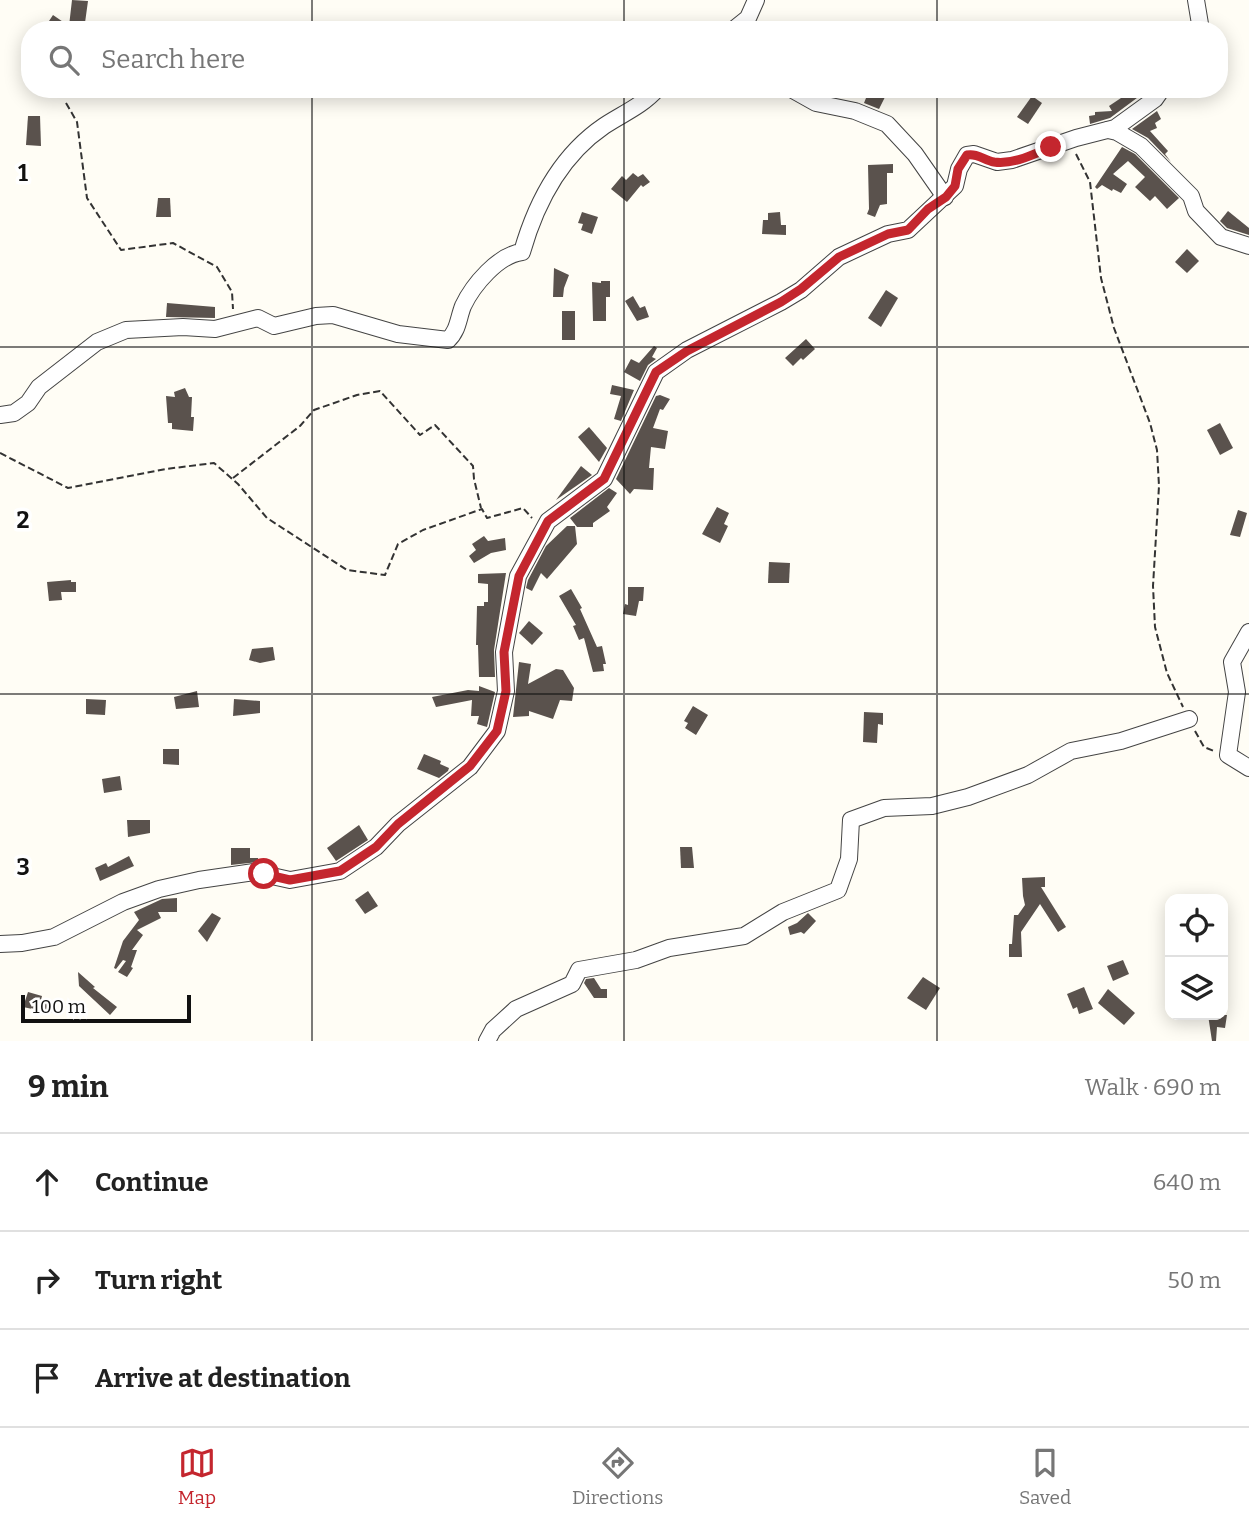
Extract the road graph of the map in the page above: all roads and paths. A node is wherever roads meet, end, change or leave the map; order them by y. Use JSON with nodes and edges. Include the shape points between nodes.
{"nodes":[{"id":1,"x":756,"y":0,"type":"edge"},
{"id":2,"x":1196,"y":0,"type":"edge"},
{"id":3,"x":745,"y":21,"type":"edge"},
{"id":4,"x":1200,"y":21,"type":"edge"},
{"id":5,"x":649,"y":98,"type":"edge"},
{"id":6,"x":807,"y":98,"type":"edge"},
{"id":7,"x":1156,"y":98,"type":"edge"},
{"id":8,"x":66,"y":103,"type":"dead end"},
{"id":9,"x":1108,"y":130,"type":"junction"},
{"id":10,"x":1069,"y":140,"type":"junction"},
{"id":11,"x":946,"y":197,"type":"junction"},
{"id":12,"x":1249,"y":246,"type":"edge"},
{"id":13,"x":234,"y":324,"type":"junction"},
{"id":14,"x":0,"y":415,"type":"edge"},
{"id":15,"x":0,"y":453,"type":"edge"},
{"id":16,"x":232,"y":479,"type":"junction"},
{"id":17,"x":482,"y":509,"type":"junction"},
{"id":18,"x":542,"y":530,"type":"junction"},
{"id":19,"x":1249,"y":632,"type":"edge"},
{"id":20,"x":1189,"y":719,"type":"junction"},
{"id":21,"x":1228,"y":755,"type":"junction"},
{"id":22,"x":1249,"y":768,"type":"edge"},
{"id":23,"x":0,"y":944,"type":"edge"},
{"id":24,"x":487,"y":1041,"type":"edge"}],
"edges":[{"from":1,"to":3,"type":"street"},
{"from":2,"to":4,"type":"street"},
{"from":5,"to":13,"type":"street","via":[[601,128],[571,155],[534,212],[522,252],[503,260],[470,292],[455,333],[447,340],[398,334],[333,315],[274,326],[258,318]]},
{"from":6,"to":11,"type":"street","via":[[887,124],[915,153]]},
{"from":7,"to":9,"type":"street"},
{"from":8,"to":13,"type":"path","via":[[77,122],[87,198],[121,250],[173,243],[217,267],[232,292]]},
{"from":9,"to":10,"type":"street"},
{"from":9,"to":12,"type":"street","via":[[1141,146],[1191,196],[1196,211],[1222,237]]},
{"from":10,"to":11,"type":"street","via":[[1003,162],[967,155]]},
{"from":10,"to":20,"type":"path","via":[[1090,182],[1101,278],[1157,450],[1155,627],[1167,673]]},
{"from":11,"to":18,"type":"street","via":[[908,230],[888,234],[839,257],[791,296],[656,372],[604,479]]},
{"from":13,"to":14,"type":"street","via":[[215,329],[126,330],[97,342],[39,387],[28,404]]},
{"from":15,"to":16,"type":"path","via":[[68,488],[214,463]]},
{"from":16,"to":17,"type":"path","via":[[267,518],[347,570],[385,575],[398,544]]},
{"from":16,"to":17,"type":"path","via":[[314,410],[380,391],[420,435],[435,425],[473,466]]},
{"from":17,"to":18,"type":"path","via":[[487,518],[523,508]]},
{"from":18,"to":23,"type":"street","via":[[519,576],[504,652],[506,691],[497,731],[470,766],[376,847],[340,871],[290,880],[254,872],[199,880],[123,902],[54,937]]},
{"from":19,"to":21,"type":"street","via":[[1232,662],[1237,692]]},
{"from":20,"to":21,"type":"path","via":[[1204,747]]},
{"from":20,"to":24,"type":"street","via":[[1071,751],[1028,775],[968,797],[932,806],[884,808],[851,820],[849,859],[838,890],[783,912],[744,936],[579,970],[572,984],[516,1009]]},
{"from":21,"to":22,"type":"street"}]}
